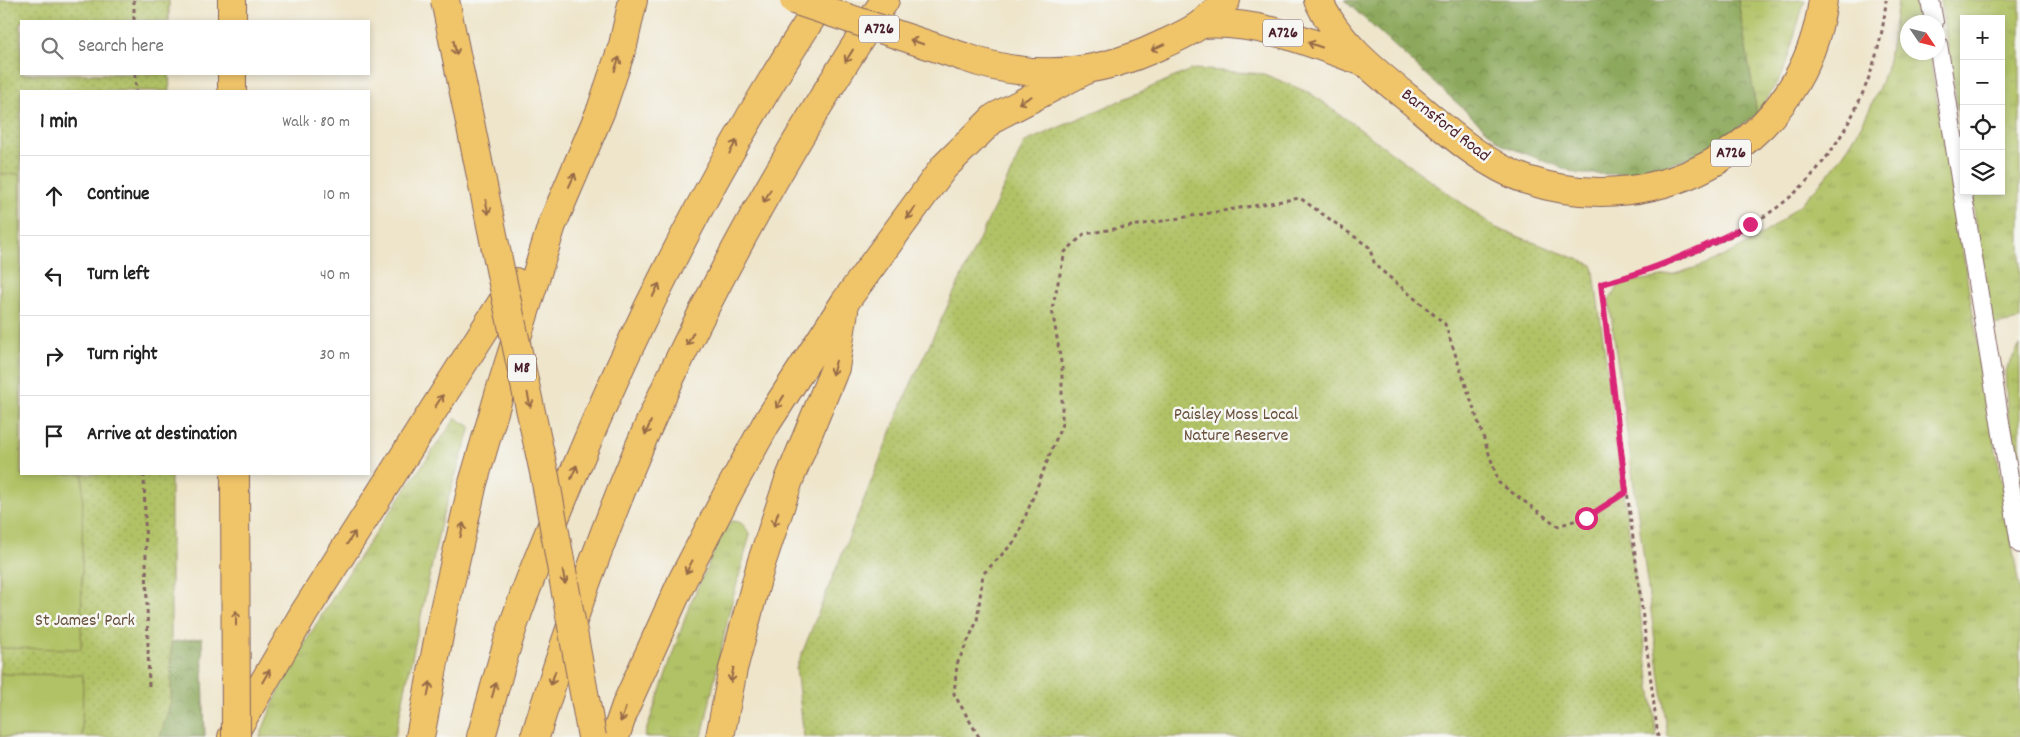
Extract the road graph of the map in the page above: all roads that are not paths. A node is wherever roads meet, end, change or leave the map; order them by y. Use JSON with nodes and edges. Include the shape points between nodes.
{"nodes":[{"id":1,"x":232,"y":0,"type":"edge"},
{"id":2,"x":445,"y":0,"type":"edge"},
{"id":3,"x":633,"y":0,"type":"edge"},
{"id":4,"x":794,"y":0,"type":"edge"},
{"id":5,"x":822,"y":0,"type":"edge"},
{"id":6,"x":884,"y":0,"type":"edge"},
{"id":7,"x":1226,"y":0,"type":"edge"},
{"id":8,"x":1318,"y":0,"type":"edge"},
{"id":9,"x":1823,"y":0,"type":"edge"},
{"id":10,"x":1930,"y":0,"type":"edge"},
{"id":11,"x":1933,"y":15,"type":"edge"},
{"id":12,"x":232,"y":20,"type":"edge"},
{"id":13,"x":1201,"y":24,"type":"junction"},
{"id":14,"x":1941,"y":60,"type":"edge"},
{"id":15,"x":1361,"y":61,"type":"junction"},
{"id":16,"x":1084,"y":71,"type":"junction"},
{"id":17,"x":232,"y":75,"type":"edge"},
{"id":18,"x":232,"y":90,"type":"edge"},
{"id":19,"x":552,"y":225,"type":"junction"},
{"id":20,"x":846,"y":302,"type":"junction"},
{"id":21,"x":235,"y":475,"type":"edge"},
{"id":22,"x":2020,"y":544,"type":"edge"},
{"id":23,"x":232,"y":737,"type":"edge"},
{"id":24,"x":236,"y":737,"type":"edge"},
{"id":25,"x":420,"y":737,"type":"edge"},
{"id":26,"x":481,"y":737,"type":"edge"},
{"id":27,"x":535,"y":737,"type":"edge"},
{"id":28,"x":592,"y":737,"type":"edge"},
{"id":29,"x":615,"y":737,"type":"edge"},
{"id":30,"x":720,"y":737,"type":"edge"}],
"edges":[{"from":1,"to":12,"type":"main road"},
{"from":2,"to":28,"type":"main road","number":"M8","one_way":true,"bridge":true,"via":[[545,477]]},
{"from":19,"to":3,"type":"main road","one_way":true,"via":[[604,101],[623,45]]},
{"from":16,"to":4,"type":"main road","number":"A726","one_way":true,"bridge":true,"via":[[1030,73],[1002,69]]},
{"from":26,"to":5,"type":"main road","one_way":true,"via":[[508,641],[539,557],[628,350],[674,253]]},
{"from":6,"to":27,"type":"main road","one_way":true,"via":[[788,158],[724,272],[667,384],[604,534]]},
{"from":7,"to":13,"type":"main road","number":"A726"},
{"from":8,"to":15,"type":"main road","name":"Barnsford Road","number":"A726"},
{"from":9,"to":15,"type":"main road","name":"Barnsford Road","number":"A726","via":[[1813,44],[1800,76],[1761,129],[1739,148],[1684,176],[1656,185],[1612,192],[1555,188],[1493,164]]},
{"from":10,"to":11,"type":"lane"},
{"from":15,"to":13,"type":"main road","name":"Barnsford Road","number":"A726","one_way":true,"via":[[1263,28],[1241,24]]},
{"from":13,"to":16,"type":"main road","number":"A726","one_way":true,"via":[[1151,50]]},
{"from":14,"to":22,"type":"lane"},
{"from":16,"to":20,"type":"main road","one_way":true,"via":[[995,117],[944,167]]},
{"from":17,"to":18,"type":"main road"},
{"from":23,"to":19,"type":"main road","one_way":true,"via":[[304,613]]},
{"from":25,"to":19,"type":"main road","number":"M8","one_way":true,"via":[[443,614],[473,482]]},
{"from":20,"to":29,"type":"main road","one_way":true,"via":[[766,424],[730,489],[683,579]]},
{"from":20,"to":30,"type":"main road","one_way":true,"via":[[835,368],[789,480],[761,564],[733,669]]},
{"from":24,"to":21,"type":"main road","one_way":true,"bridge":true}]}
